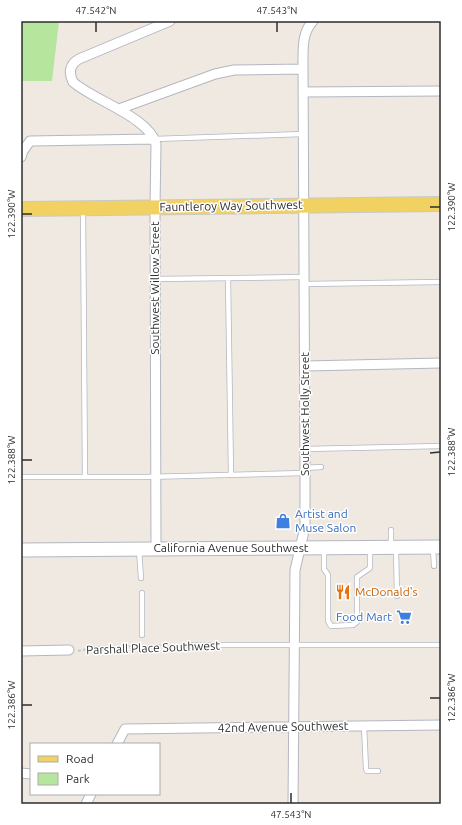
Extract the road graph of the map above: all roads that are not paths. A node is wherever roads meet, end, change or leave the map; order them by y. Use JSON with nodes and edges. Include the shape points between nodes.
{"nodes":[{"id":1,"x":170,"y":21,"type":"edge"},
{"id":2,"x":311,"y":23,"type":"edge"},
{"id":3,"x":303,"y":69,"type":"junction"},
{"id":4,"x":441,"y":91,"type":"edge"},
{"id":5,"x":304,"y":92,"type":"junction"},
{"id":6,"x":119,"y":109,"type":"junction"},
{"id":7,"x":303,"y":134,"type":"junction"},
{"id":8,"x":154,"y":139,"type":"junction"},
{"id":9,"x":21,"y":157,"type":"edge"},
{"id":10,"x":441,"y":204,"type":"edge"},
{"id":11,"x":303,"y":205,"type":"junction"},
{"id":12,"x":155,"y":207,"type":"junction"},
{"id":13,"x":83,"y":208,"type":"junction"},
{"id":14,"x":21,"y":209,"type":"edge"},
{"id":15,"x":228,"y":278,"type":"junction"},
{"id":16,"x":155,"y":280,"type":"junction"},
{"id":17,"x":304,"y":281,"type":"junction"},
{"id":18,"x":441,"y":282,"type":"edge"},
{"id":19,"x":441,"y":363,"type":"edge"},
{"id":20,"x":305,"y":366,"type":"junction"},
{"id":21,"x":441,"y":446,"type":"edge"},
{"id":22,"x":305,"y":449,"type":"junction"},
{"id":23,"x":321,"y":467,"type":"dead end"},
{"id":24,"x":305,"y":470,"type":"junction"},
{"id":25,"x":231,"y":475,"type":"junction"},
{"id":26,"x":21,"y":477,"type":"edge"},
{"id":27,"x":85,"y":477,"type":"junction"},
{"id":28,"x":156,"y":477,"type":"junction"},
{"id":29,"x":391,"y":530,"type":"dead end"},
{"id":30,"x":370,"y":547,"type":"junction"},
{"id":31,"x":394,"y":547,"type":"junction"},
{"id":32,"x":437,"y":547,"type":"edge"},
{"id":33,"x":139,"y":548,"type":"junction"},
{"id":34,"x":156,"y":548,"type":"junction"},
{"id":35,"x":300,"y":548,"type":"junction"},
{"id":36,"x":324,"y":548,"type":"junction"},
{"id":37,"x":21,"y":550,"type":"edge"},
{"id":38,"x":434,"y":566,"type":"dead end"},
{"id":39,"x":142,"y":578,"type":"dead end"},
{"id":40,"x":142,"y":593,"type":"dead end"},
{"id":41,"x":397,"y":596,"type":"dead end"},
{"id":42,"x":142,"y":635,"type":"dead end"},
{"id":43,"x":191,"y":645,"type":"road end"},
{"id":44,"x":294,"y":645,"type":"junction"},
{"id":45,"x":441,"y":645,"type":"edge"},
{"id":46,"x":21,"y":650,"type":"edge"},
{"id":47,"x":70,"y":650,"type":"road end"},
{"id":48,"x":364,"y":725,"type":"junction"},
{"id":49,"x":441,"y":725,"type":"edge"},
{"id":50,"x":294,"y":726,"type":"junction"},
{"id":51,"x":117,"y":743,"type":"edge"},
{"id":52,"x":378,"y":771,"type":"dead end"},
{"id":53,"x":90,"y":795,"type":"edge"},
{"id":54,"x":86,"y":804,"type":"edge"},
{"id":55,"x":293,"y":804,"type":"edge"}],
"edges":[{"from":1,"to":6,"type":"street","via":[[80,59],[70,68],[73,82]]},
{"from":2,"to":3,"type":"street","name":"Southwest Holly Street","via":[[304,40]]},
{"from":3,"to":5,"type":"street","name":"Southwest Holly Street"},
{"from":3,"to":6,"type":"street","via":[[234,70],[215,74]]},
{"from":4,"to":5,"type":"street"},
{"from":5,"to":7,"type":"street","name":"Southwest Holly Street"},
{"from":6,"to":8,"type":"street","via":[[150,132]]},
{"from":7,"to":8,"type":"lane"},
{"from":7,"to":11,"type":"street","name":"Southwest Holly Street"},
{"from":8,"to":9,"type":"street","via":[[30,141]]},
{"from":8,"to":12,"type":"street","name":"Southwest Willow Street"},
{"from":10,"to":11,"type":"main road","name":"Fauntleroy Way Southwest"},
{"from":11,"to":12,"type":"main road","name":"Fauntleroy Way Southwest"},
{"from":11,"to":17,"type":"street","name":"Southwest Holly Street"},
{"from":12,"to":13,"type":"main road","name":"Fauntleroy Way Southwest"},
{"from":12,"to":16,"type":"street","name":"Southwest Willow Street"},
{"from":13,"to":14,"type":"main road","name":"Fauntleroy Way Southwest"},
{"from":13,"to":27,"type":"lane"},
{"from":15,"to":16,"type":"lane"},
{"from":15,"to":17,"type":"lane"},
{"from":15,"to":25,"type":"lane"},
{"from":16,"to":28,"type":"street","name":"Southwest Willow Street"},
{"from":17,"to":18,"type":"lane"},
{"from":17,"to":20,"type":"street","name":"Southwest Holly Street"},
{"from":19,"to":20,"type":"street"},
{"from":20,"to":22,"type":"street","name":"Southwest Holly Street"},
{"from":21,"to":22,"type":"lane"},
{"from":22,"to":24,"type":"street","name":"Southwest Holly Street"},
{"from":23,"to":24,"type":"lane"},
{"from":24,"to":25,"type":"lane"},
{"from":24,"to":35,"type":"street","name":"Southwest Holly Street","via":[[305,527]]},
{"from":25,"to":28,"type":"lane"},
{"from":26,"to":27,"type":"lane"},
{"from":27,"to":28,"type":"lane"},
{"from":28,"to":34,"type":"street","name":"Southwest Willow Street"},
{"from":29,"to":31,"type":"lane"},
{"from":30,"to":31,"type":"main road","name":"California Avenue Southwest"},
{"from":30,"to":36,"type":"main road","name":"California Avenue Southwest"},
{"from":30,"to":36,"type":"lane","via":[[370,568],[357,576],[357,622],[353,625],[331,626],[328,621],[328,575],[324,569]]},
{"from":31,"to":32,"type":"main road","name":"California Avenue Southwest"},
{"from":31,"to":41,"type":"lane"},
{"from":32,"to":38,"type":"lane"},
{"from":33,"to":34,"type":"main road","name":"California Avenue Southwest"},
{"from":33,"to":37,"type":"main road","name":"California Avenue Southwest"},
{"from":33,"to":39,"type":"lane"},
{"from":34,"to":35,"type":"main road","name":"California Avenue Southwest"},
{"from":35,"to":36,"type":"main road","name":"California Avenue Southwest"},
{"from":35,"to":44,"type":"street","name":"Southwest Holly Street","via":[[295,570]]},
{"from":40,"to":42,"type":"lane"},
{"from":43,"to":44,"type":"lane","name":"Parshall Place Southwest"},
{"from":44,"to":45,"type":"lane","name":"Parshall Place Southwest"},
{"from":44,"to":50,"type":"street","name":"Southwest Holly Street"},
{"from":46,"to":47,"type":"street","name":"Parshall Place Southwest"},
{"from":48,"to":49,"type":"street","name":"42nd Avenue Southwest"},
{"from":48,"to":50,"type":"street","name":"42nd Avenue Southwest"},
{"from":48,"to":52,"type":"lane","via":[[366,769]]},
{"from":50,"to":51,"type":"street","name":"42nd Avenue Southwest","via":[[124,729]]},
{"from":50,"to":55,"type":"street","name":"Southwest Holly Street"},
{"from":53,"to":54,"type":"street"}]}
